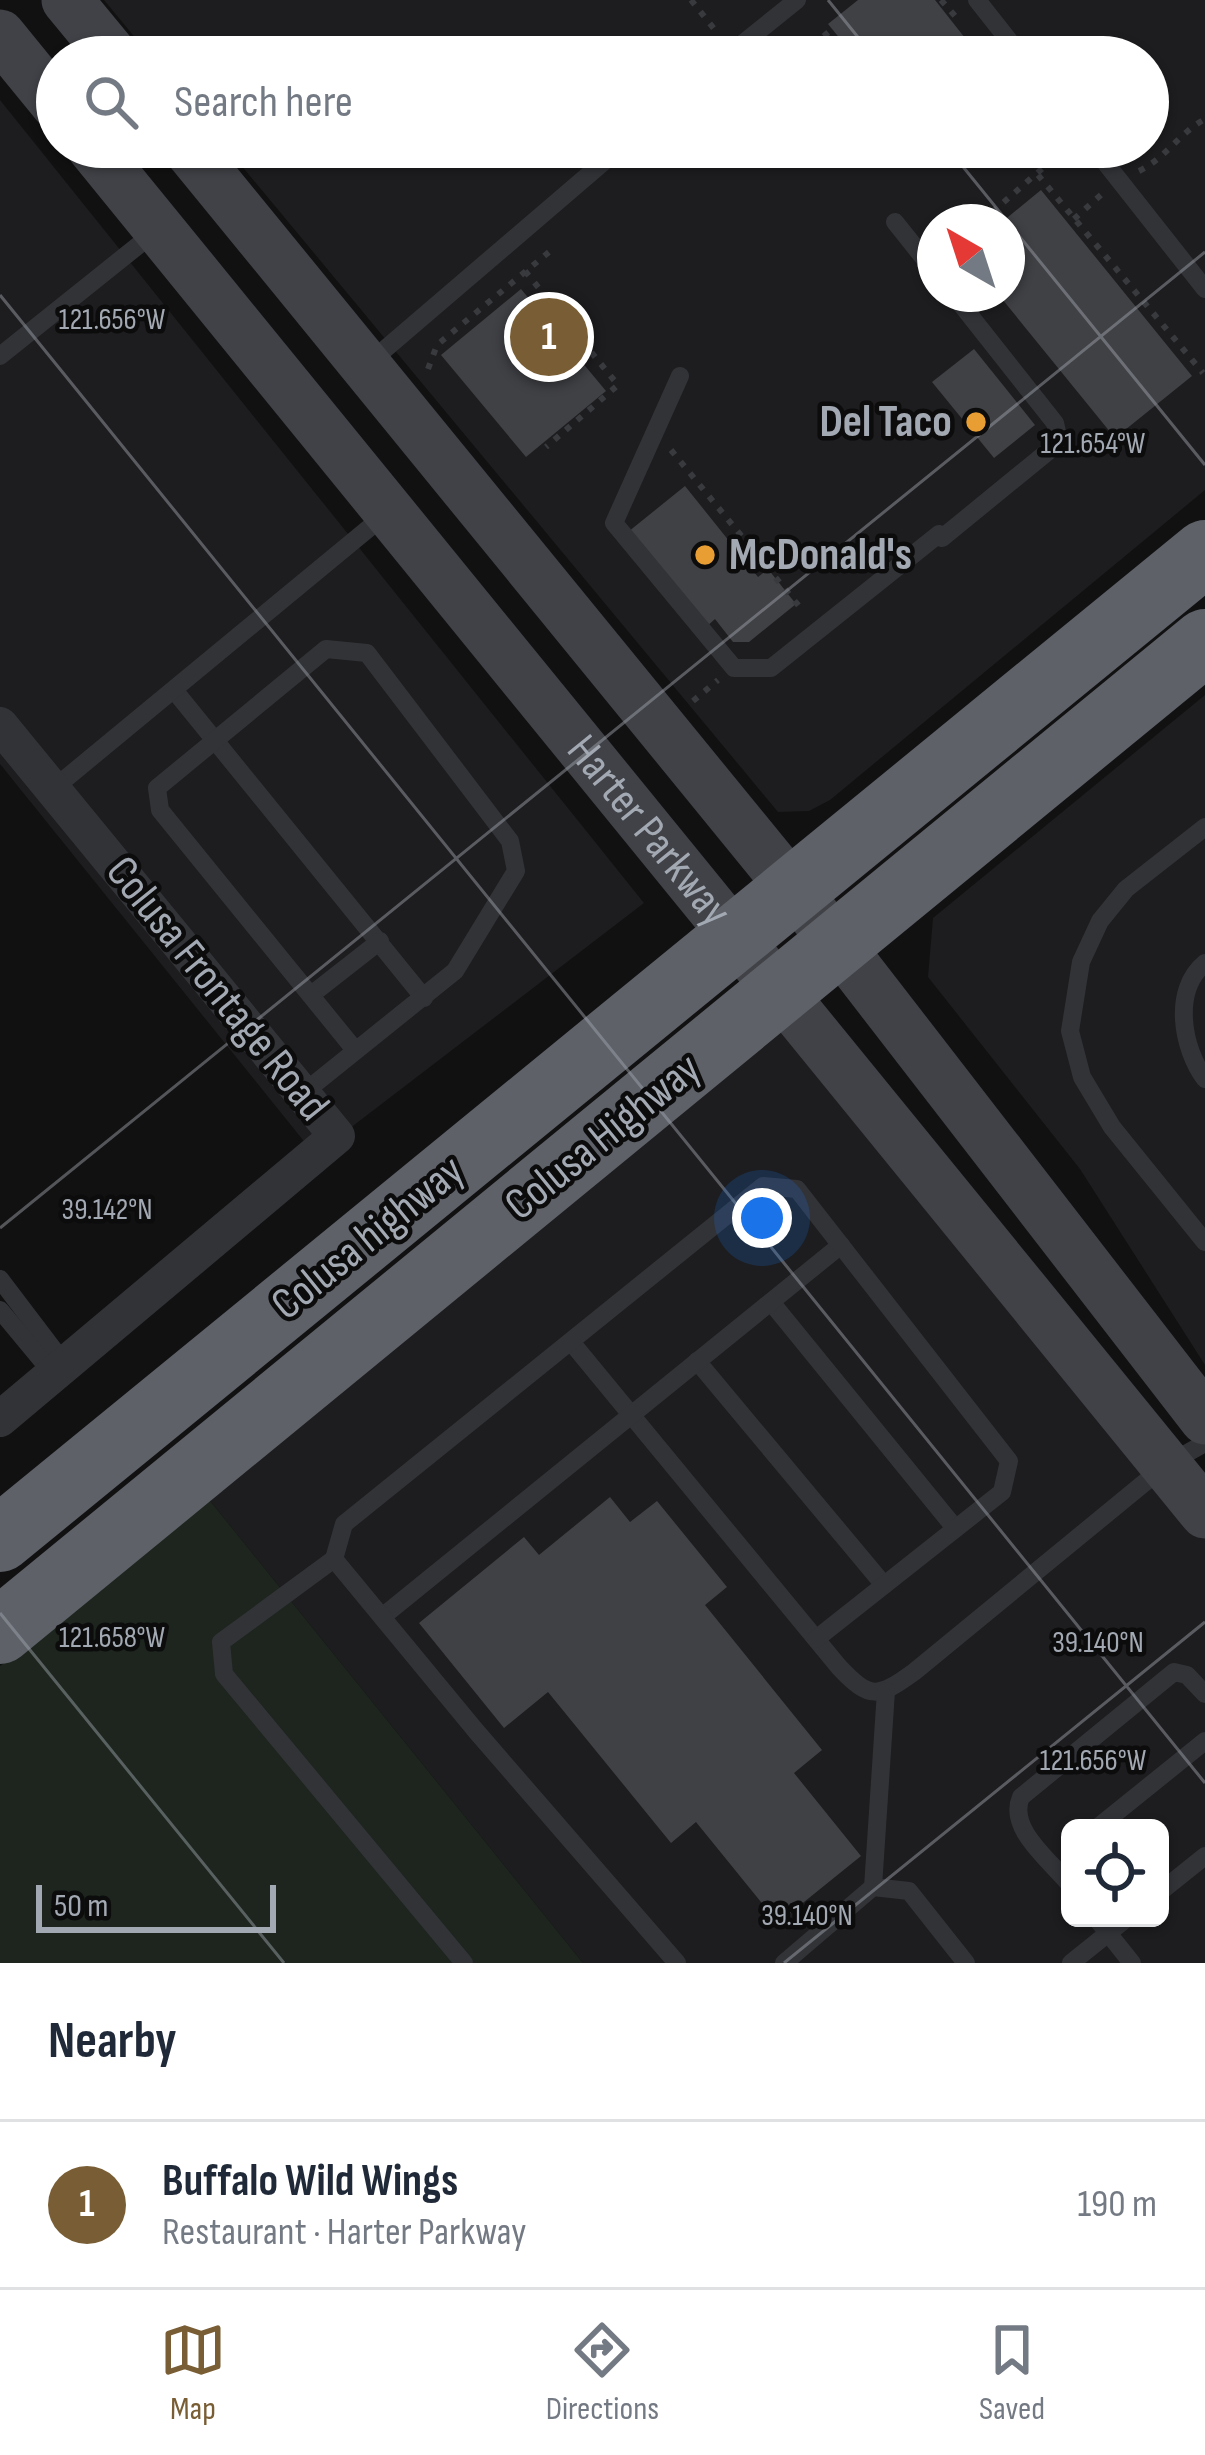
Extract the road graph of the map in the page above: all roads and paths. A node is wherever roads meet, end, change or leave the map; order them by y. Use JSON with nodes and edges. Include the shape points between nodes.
{"nodes":[{"id":1,"x":67,"y":0,"type":"edge"},
{"id":2,"x":691,"y":0,"type":"edge"},
{"id":3,"x":797,"y":0,"type":"edge"},
{"id":4,"x":977,"y":0,"type":"edge"},
{"id":5,"x":824,"y":32,"type":"dead end"},
{"id":6,"x":0,"y":35,"type":"edge"},
{"id":7,"x":97,"y":36,"type":"edge"},
{"id":8,"x":716,"y":36,"type":"edge"},
{"id":9,"x":752,"y":36,"type":"edge"},
{"id":10,"x":827,"y":36,"type":"edge"},
{"id":11,"x":1005,"y":36,"type":"edge"},
{"id":12,"x":36,"y":79,"type":"edge"},
{"id":13,"x":109,"y":168,"type":"edge"},
{"id":14,"x":205,"y":168,"type":"edge"},
{"id":15,"x":596,"y":168,"type":"edge"},
{"id":16,"x":1045,"y":168,"type":"edge"},
{"id":17,"x":1110,"y":168,"type":"edge"},
{"id":18,"x":1038,"y":175,"type":"junction"},
{"id":19,"x":1003,"y":204,"type":"edge"},
{"id":20,"x":895,"y":222,"type":"dead end"},
{"id":21,"x":159,"y":230,"type":"junction"},
{"id":22,"x":917,"y":250,"type":"edge"},
{"id":23,"x":549,"y":252,"type":"dead end"},
{"id":24,"x":526,"y":271,"type":"junction"},
{"id":25,"x":1205,"y":289,"type":"edge"},
{"id":26,"x":966,"y":312,"type":"edge"},
{"id":27,"x":0,"y":356,"type":"edge"},
{"id":28,"x":366,"y":365,"type":"junction"},
{"id":29,"x":428,"y":369,"type":"dead end"},
{"id":30,"x":1203,"y":373,"type":"edge"},
{"id":31,"x":680,"y":376,"type":"dead end"},
{"id":32,"x":546,"y":447,"type":"dead end"},
{"id":33,"x":670,"y":449,"type":"dead end"},
{"id":34,"x":390,"y":512,"type":"junction"},
{"id":35,"x":1205,"y":553,"type":"edge"},
{"id":36,"x":811,"y":620,"type":"dead end"},
{"id":37,"x":1205,"y":642,"type":"edge"},
{"id":38,"x":731,"y":664,"type":"junction"},
{"id":39,"x":174,"y":690,"type":"junction"},
{"id":40,"x":693,"y":701,"type":"dead end"},
{"id":41,"x":0,"y":725,"type":"edge"},
{"id":42,"x":215,"y":741,"type":"junction"},
{"id":43,"x":53,"y":790,"type":"junction"},
{"id":44,"x":1205,"y":827,"type":"edge"},
{"id":45,"x":793,"y":888,"type":"junction"},
{"id":46,"x":736,"y":936,"type":"junction"},
{"id":47,"x":380,"y":941,"type":"junction"},
{"id":48,"x":837,"y":943,"type":"junction"},
{"id":49,"x":1205,"y":963,"type":"edge"},
{"id":50,"x":780,"y":991,"type":"junction"},
{"id":51,"x":310,"y":995,"type":"junction"},
{"id":52,"x":424,"y":998,"type":"junction"},
{"id":53,"x":355,"y":1050,"type":"junction"},
{"id":54,"x":1205,"y":1079,"type":"edge"},
{"id":55,"x":302,"y":1094,"type":"junction"},
{"id":56,"x":1205,"y":1242,"type":"edge"},
{"id":57,"x":841,"y":1245,"type":"junction"},
{"id":58,"x":0,"y":1279,"type":"edge"},
{"id":59,"x":771,"y":1302,"type":"junction"},
{"id":60,"x":0,"y":1310,"type":"edge"},
{"id":61,"x":572,"y":1343,"type":"junction"},
{"id":62,"x":697,"y":1361,"type":"junction"},
{"id":63,"x":60,"y":1370,"type":"junction"},
{"id":64,"x":630,"y":1413,"type":"junction"},
{"id":65,"x":0,"y":1419,"type":"edge"},
{"id":66,"x":1190,"y":1426,"type":"edge"},
{"id":67,"x":1205,"y":1513,"type":"edge"},
{"id":68,"x":956,"y":1528,"type":"junction"},
{"id":69,"x":0,"y":1539,"type":"edge"},
{"id":70,"x":334,"y":1558,"type":"junction"},
{"id":71,"x":884,"y":1585,"type":"junction"},
{"id":72,"x":382,"y":1617,"type":"junction"},
{"id":73,"x":0,"y":1631,"type":"edge"},
{"id":74,"x":816,"y":1639,"type":"junction"},
{"id":75,"x":886,"y":1691,"type":"junction"},
{"id":76,"x":1205,"y":1694,"type":"edge"},
{"id":77,"x":1205,"y":1741,"type":"edge"},
{"id":78,"x":1107,"y":1819,"type":"edge"},
{"id":79,"x":1205,"y":1856,"type":"edge"},
{"id":80,"x":1061,"y":1857,"type":"edge"},
{"id":81,"x":1052,"y":1864,"type":"junction"},
{"id":82,"x":1061,"y":1875,"type":"edge"},
{"id":83,"x":1169,"y":1885,"type":"edge"},
{"id":84,"x":873,"y":1886,"type":"junction"},
{"id":85,"x":1101,"y":1927,"type":"edge"},
{"id":86,"x":1103,"y":1927,"type":"edge"},
{"id":87,"x":955,"y":1959,"type":"edge"},
{"id":88,"x":464,"y":1963,"type":"edge"},
{"id":89,"x":677,"y":1963,"type":"edge"},
{"id":90,"x":784,"y":1963,"type":"edge"},
{"id":91,"x":1071,"y":1963,"type":"edge"},
{"id":92,"x":1132,"y":1963,"type":"edge"}],
"edges":[{"from":1,"to":7,"type":"street"},
{"from":2,"to":8,"type":"path"},
{"from":3,"to":9,"type":"lane"},
{"from":4,"to":11,"type":"lane"},
{"from":5,"to":10,"type":"path"},
{"from":6,"to":12,"type":"street"},
{"from":13,"to":21,"type":"street","name":"Harter Parkway"},
{"from":14,"to":28,"type":"street","name":"Harter Parkway"},
{"from":15,"to":28,"type":"lane"},
{"from":16,"to":18,"type":"path"},
{"from":17,"to":25,"type":"lane"},
{"from":18,"to":19,"type":"path"},
{"from":18,"to":30,"type":"path"},
{"from":20,"to":22,"type":"lane"},
{"from":21,"to":27,"type":"lane"},
{"from":21,"to":34,"type":"street","name":"Harter Parkway"},
{"from":23,"to":24,"type":"path"},
{"from":24,"to":29,"type":"path","via":[[437,346]]},
{"from":24,"to":32,"type":"path","via":[[618,385]]},
{"from":26,"to":38,"type":"lane","via":[[1055,423],[1051,449],[771,668]]},
{"from":28,"to":45,"type":"street","name":"Harter Parkway"},
{"from":31,"to":38,"type":"lane","via":[[614,523]]},
{"from":33,"to":36,"type":"path"},
{"from":34,"to":39,"type":"lane"},
{"from":34,"to":46,"type":"street","name":"Harter Parkway"},
{"from":35,"to":45,"type":"highway"},
{"from":37,"to":48,"type":"highway","name":"Colusa Highway"},
{"from":38,"to":40,"type":"path"},
{"from":39,"to":42,"type":"lane"},
{"from":39,"to":43,"type":"lane"},
{"from":41,"to":43,"type":"street","name":"Colusa Frontage Road"},
{"from":42,"to":47,"type":"lane"},
{"from":42,"to":51,"type":"lane","via":[[157,788],[160,810]]},
{"from":42,"to":52,"type":"lane","via":[[326,649],[367,653],[509,841],[516,871],[455,971]]},
{"from":43,"to":55,"type":"street","name":"Colusa Frontage Road"},
{"from":44,"to":56,"type":"lane","via":[[1126,889],[1100,921],[1081,962],[1070,1031],[1082,1077],[1112,1127]]},
{"from":45,"to":46,"type":"highway"},
{"from":45,"to":48,"type":"street","name":"Harter Parkway"},
{"from":46,"to":50,"type":"street","name":"Harter Parkway"},
{"from":46,"to":69,"type":"highway","name":"Colusa highway"},
{"from":47,"to":51,"type":"lane"},
{"from":47,"to":52,"type":"lane"},
{"from":48,"to":50,"type":"highway","name":"Colusa Highway"},
{"from":48,"to":66,"type":"street","name":"Harter Parkway"},
{"from":49,"to":54,"type":"lane","via":[[1182,1016]]},
{"from":50,"to":66,"type":"street","name":"Harter Parkway"},
{"from":50,"to":73,"type":"highway","name":"Colusa Highway"},
{"from":51,"to":53,"type":"lane"},
{"from":52,"to":53,"type":"lane"},
{"from":53,"to":55,"type":"lane"},
{"from":55,"to":63,"type":"street","name":"Colusa Frontage Road","via":[[337,1136]]},
{"from":57,"to":59,"type":"lane"},
{"from":57,"to":61,"type":"lane","via":[[797,1189],[764,1186]]},
{"from":57,"to":68,"type":"lane","via":[[1010,1461],[1002,1492]]},
{"from":58,"to":63,"type":"lane"},
{"from":59,"to":62,"type":"lane"},
{"from":59,"to":68,"type":"lane"},
{"from":60,"to":63,"type":"lane"},
{"from":61,"to":64,"type":"lane"},
{"from":61,"to":70,"type":"lane","via":[[344,1524]]},
{"from":62,"to":64,"type":"lane"},
{"from":62,"to":71,"type":"lane"},
{"from":63,"to":65,"type":"street","name":"Colusa Frontage Road"},
{"from":64,"to":72,"type":"lane"},
{"from":64,"to":74,"type":"lane"},
{"from":66,"to":67,"type":"street","name":"Harter Parkway"},
{"from":66,"to":75,"type":"lane"},
{"from":68,"to":71,"type":"lane"},
{"from":70,"to":72,"type":"lane"},
{"from":70,"to":88,"type":"lane","via":[[221,1642],[224,1674]]},
{"from":71,"to":74,"type":"lane"},
{"from":72,"to":89,"type":"lane"},
{"from":74,"to":75,"type":"lane","via":[[863,1691]]},
{"from":75,"to":84,"type":"lane"},
{"from":76,"to":81,"type":"lane","via":[[1174,1672],[1021,1797],[1019,1824]]},
{"from":77,"to":78,"type":"lane"},
{"from":79,"to":83,"type":"lane"},
{"from":80,"to":81,"type":"lane"},
{"from":81,"to":82,"type":"lane"},
{"from":84,"to":87,"type":"lane","via":[[909,1891]]},
{"from":84,"to":90,"type":"lane"},
{"from":85,"to":91,"type":"lane"},
{"from":86,"to":92,"type":"lane"}]}
